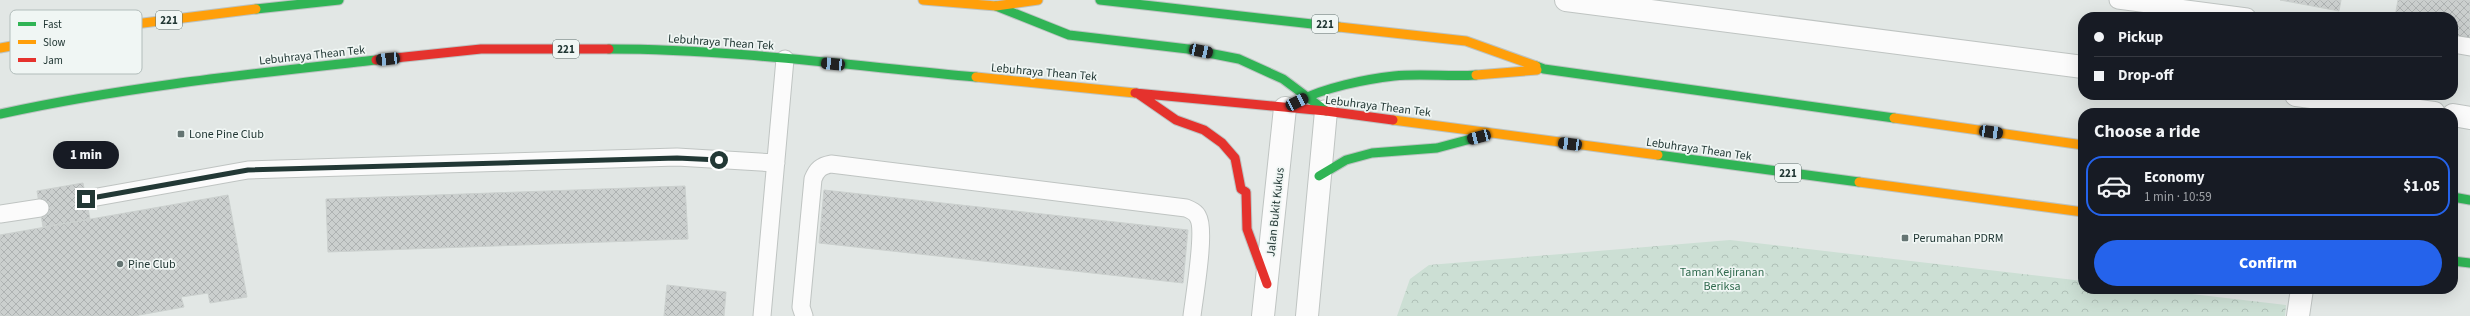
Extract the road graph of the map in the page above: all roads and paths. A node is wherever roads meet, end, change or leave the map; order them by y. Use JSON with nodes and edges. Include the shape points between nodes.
{"nodes":[{"id":1,"x":339,"y":0,"type":"edge"},
{"id":2,"x":923,"y":0,"type":"edge"},
{"id":3,"x":1038,"y":0,"type":"edge"},
{"id":4,"x":1100,"y":0,"type":"edge"},
{"id":5,"x":1566,"y":0,"type":"edge"},
{"id":6,"x":2118,"y":0,"type":"edge"},
{"id":7,"x":996,"y":3,"type":"edge"},
{"id":8,"x":2209,"y":12,"type":"edge"},
{"id":9,"x":142,"y":24,"type":"edge"},
{"id":10,"x":2458,"y":45,"type":"edge"},
{"id":11,"x":10,"y":46,"type":"edge"},
{"id":12,"x":2470,"y":46,"type":"edge"},
{"id":13,"x":0,"y":48,"type":"edge"},
{"id":14,"x":786,"y":59,"type":"junction"},
{"id":15,"x":2078,"y":66,"type":"edge"},
{"id":16,"x":1544,"y":70,"type":"junction"},
{"id":17,"x":1135,"y":92,"type":"junction"},
{"id":18,"x":1308,"y":96,"type":"junction"},
{"id":19,"x":2334,"y":100,"type":"edge"},
{"id":20,"x":1285,"y":108,"type":"junction"},
{"id":21,"x":2396,"y":108,"type":"edge"},
{"id":22,"x":1326,"y":111,"type":"junction"},
{"id":23,"x":0,"y":114,"type":"edge"},
{"id":24,"x":2458,"y":117,"type":"edge"},
{"id":25,"x":2470,"y":118,"type":"edge"},
{"id":26,"x":1493,"y":134,"type":"junction"},
{"id":27,"x":2078,"y":144,"type":"edge"},
{"id":28,"x":776,"y":163,"type":"junction"},
{"id":29,"x":1320,"y":176,"type":"junction"},
{"id":30,"x":2458,"y":198,"type":"edge"},
{"id":31,"x":86,"y":199,"type":"dead end"},
{"id":32,"x":2470,"y":200,"type":"edge"},
{"id":33,"x":40,"y":208,"type":"dead end"},
{"id":34,"x":2078,"y":211,"type":"edge"},
{"id":35,"x":0,"y":214,"type":"edge"},
{"id":36,"x":2458,"y":262,"type":"edge"},
{"id":37,"x":2470,"y":263,"type":"edge"},
{"id":38,"x":1267,"y":284,"type":"junction"},
{"id":39,"x":2301,"y":294,"type":"edge"},
{"id":40,"x":762,"y":316,"type":"edge"},
{"id":41,"x":804,"y":316,"type":"edge"},
{"id":42,"x":1192,"y":316,"type":"edge"},
{"id":43,"x":1263,"y":316,"type":"edge"},
{"id":44,"x":1307,"y":316,"type":"edge"},
{"id":45,"x":2298,"y":316,"type":"edge"}],
"edges":[{"from":1,"to":9,"type":"main road","number":"221","via":[[233,10]]},
{"from":2,"to":7,"type":"main road"},
{"from":3,"to":7,"type":"main road"},
{"from":4,"to":16,"type":"main road","number":"221","via":[[1466,41]]},
{"from":5,"to":15,"type":"street"},
{"from":6,"to":8,"type":"lane"},
{"from":7,"to":18,"type":"main road","via":[[1069,35],[1188,49],[1239,59],[1283,79]]},
{"from":10,"to":12,"type":"lane"},
{"from":11,"to":13,"type":"main road","number":"221"},
{"from":14,"to":17,"type":"main road","name":"Lebuhraya Thean Tek","number":"221"},
{"from":14,"to":23,"type":"main road","name":"Lebuhraya Thean Tek","number":"221","via":[[649,49],[481,49],[249,74],[55,102]]},
{"from":14,"to":28,"type":"lane"},
{"from":16,"to":18,"type":"main road","number":"221","via":[[1463,76],[1394,76]]},
{"from":16,"to":27,"type":"main road","number":"221"},
{"from":17,"to":20,"type":"main road","name":"Lebuhraya Thean Tek","number":"221"},
{"from":17,"to":38,"type":"main road","via":[[1176,120],[1204,130],[1222,143],[1235,158],[1241,189],[1246,192],[1247,229]]},
{"from":18,"to":20,"type":"main road"},
{"from":18,"to":22,"type":"main road"},
{"from":19,"to":21,"type":"street"},
{"from":20,"to":22,"type":"main road","name":"Lebuhraya Thean Tek"},
{"from":20,"to":38,"type":"street","name":"Jalan Bukit Kukus"},
{"from":22,"to":26,"type":"main road","name":"Lebuhraya Thean Tek","number":"221"},
{"from":22,"to":29,"type":"street"},
{"from":24,"to":25,"type":"street"},
{"from":26,"to":29,"type":"main road","via":[[1437,148],[1372,153],[1346,160]]},
{"from":26,"to":34,"type":"main road","name":"Lebuhraya Thean Tek","number":"221"},
{"from":28,"to":31,"type":"lane","via":[[677,158],[248,170]]},
{"from":28,"to":40,"type":"lane"},
{"from":29,"to":44,"type":"street"},
{"from":30,"to":32,"type":"main road"},
{"from":33,"to":35,"type":"lane"},
{"from":36,"to":37,"type":"main road"},
{"from":38,"to":43,"type":"street","name":"Jalan Bukit Kukus"},
{"from":39,"to":45,"type":"street"},
{"from":41,"to":42,"type":"lane","via":[[801,307],[814,179],[816,171],[831,164],[1186,208],[1199,218],[1201,232]]}]}
